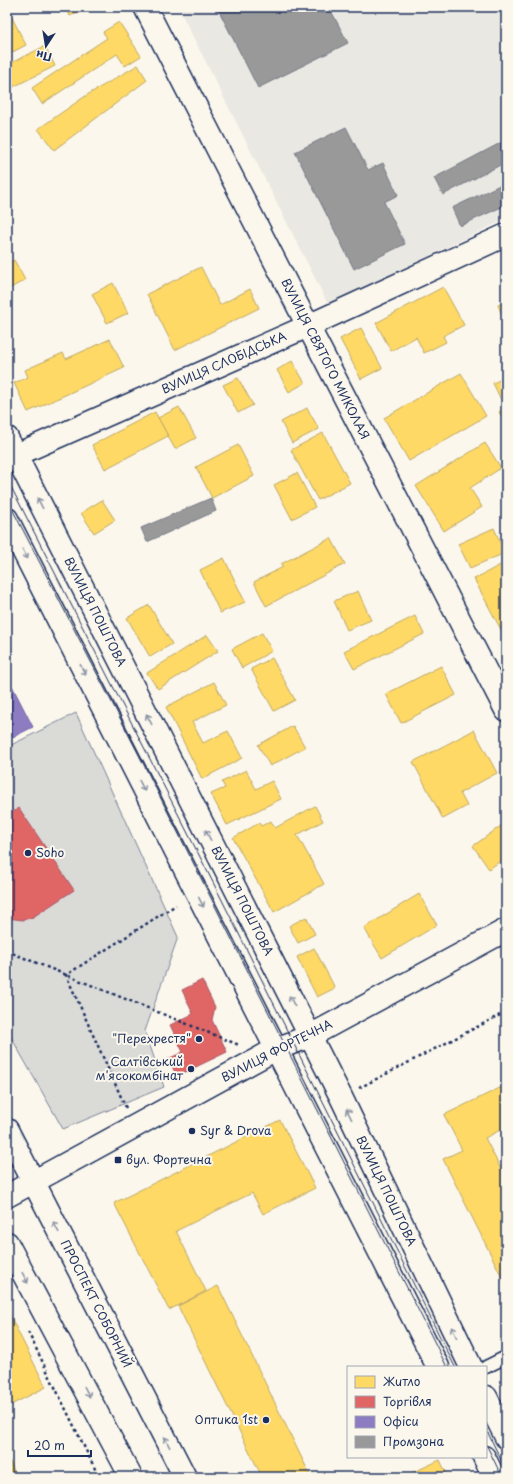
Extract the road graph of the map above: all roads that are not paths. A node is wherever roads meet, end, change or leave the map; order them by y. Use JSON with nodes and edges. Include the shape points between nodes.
{"nodes":[{"id":1,"x":145,"y":7,"type":"edge"},
{"id":2,"x":506,"y":235,"type":"edge"},
{"id":3,"x":308,"y":326,"type":"junction"},
{"id":4,"x":10,"y":450,"type":"edge"},
{"id":5,"x":7,"y":519,"type":"edge"},
{"id":6,"x":506,"y":710,"type":"edge"},
{"id":7,"x":506,"y":930,"type":"edge"},
{"id":8,"x":310,"y":1036,"type":"junction"},
{"id":9,"x":276,"y":1049,"type":"junction"},
{"id":10,"x":7,"y":1130,"type":"edge"},
{"id":11,"x":33,"y":1182,"type":"junction"},
{"id":12,"x":7,"y":1196,"type":"edge"},
{"id":13,"x":7,"y":1243,"type":"edge"},
{"id":14,"x":506,"y":1357,"type":"edge"},
{"id":15,"x":437,"y":1366,"type":"edge"},
{"id":16,"x":471,"y":1366,"type":"edge"},
{"id":17,"x":487,"y":1367,"type":"edge"},
{"id":18,"x":487,"y":1399,"type":"edge"},
{"id":19,"x":506,"y":1437,"type":"edge"},
{"id":20,"x":484,"y":1458,"type":"edge"},
{"id":21,"x":131,"y":1477,"type":"edge"},
{"id":22,"x":185,"y":1477,"type":"edge"},
{"id":23,"x":494,"y":1477,"type":"edge"}],
"edges":[{"from":1,"to":3,"type":"street","name":"ВУЛИЦЯ СВЯТОГО МИКОЛАЯ"},
{"from":2,"to":3,"type":"street","name":"ВУЛИЦЯ СЛОБІДСЬКА"},
{"from":3,"to":4,"type":"street","name":"ВУЛИЦЯ СЛОБІДСЬКА"},
{"from":3,"to":6,"type":"street","name":"ВУЛИЦЯ СВЯТОГО МИКОЛАЯ"},
{"from":8,"to":4,"type":"street","name":"ВУЛИЦЯ ПОШТОВА","one_way":true},
{"from":5,"to":9,"type":"street","one_way":true},
{"from":7,"to":8,"type":"street","name":"ВУЛИЦЯ ФОРТЕЧНА"},
{"from":8,"to":9,"type":"street","name":"ВУЛИЦЯ ФОРТЕЧНА"},
{"from":16,"to":8,"type":"street","name":"ВУЛИЦЯ ПОШТОВА","one_way":true,"via":[[342,1097]]},
{"from":9,"to":11,"type":"street","name":"ВУЛИЦЯ ФОРТЕЧНА"},
{"from":9,"to":15,"type":"street"},
{"from":10,"to":11,"type":"street","name":"ПРОСПЕКТ СОБОРНИЙ"},
{"from":11,"to":12,"type":"street","name":"ВУЛИЦЯ ФОРТЕЧНА"},
{"from":22,"to":11,"type":"street","name":"ПРОСПЕКТ СОБОРНИЙ","one_way":true},
{"from":13,"to":21,"type":"street","one_way":true},
{"from":14,"to":17,"type":"lane"},
{"from":18,"to":19,"type":"street"},
{"from":20,"to":23,"type":"street"}]}
